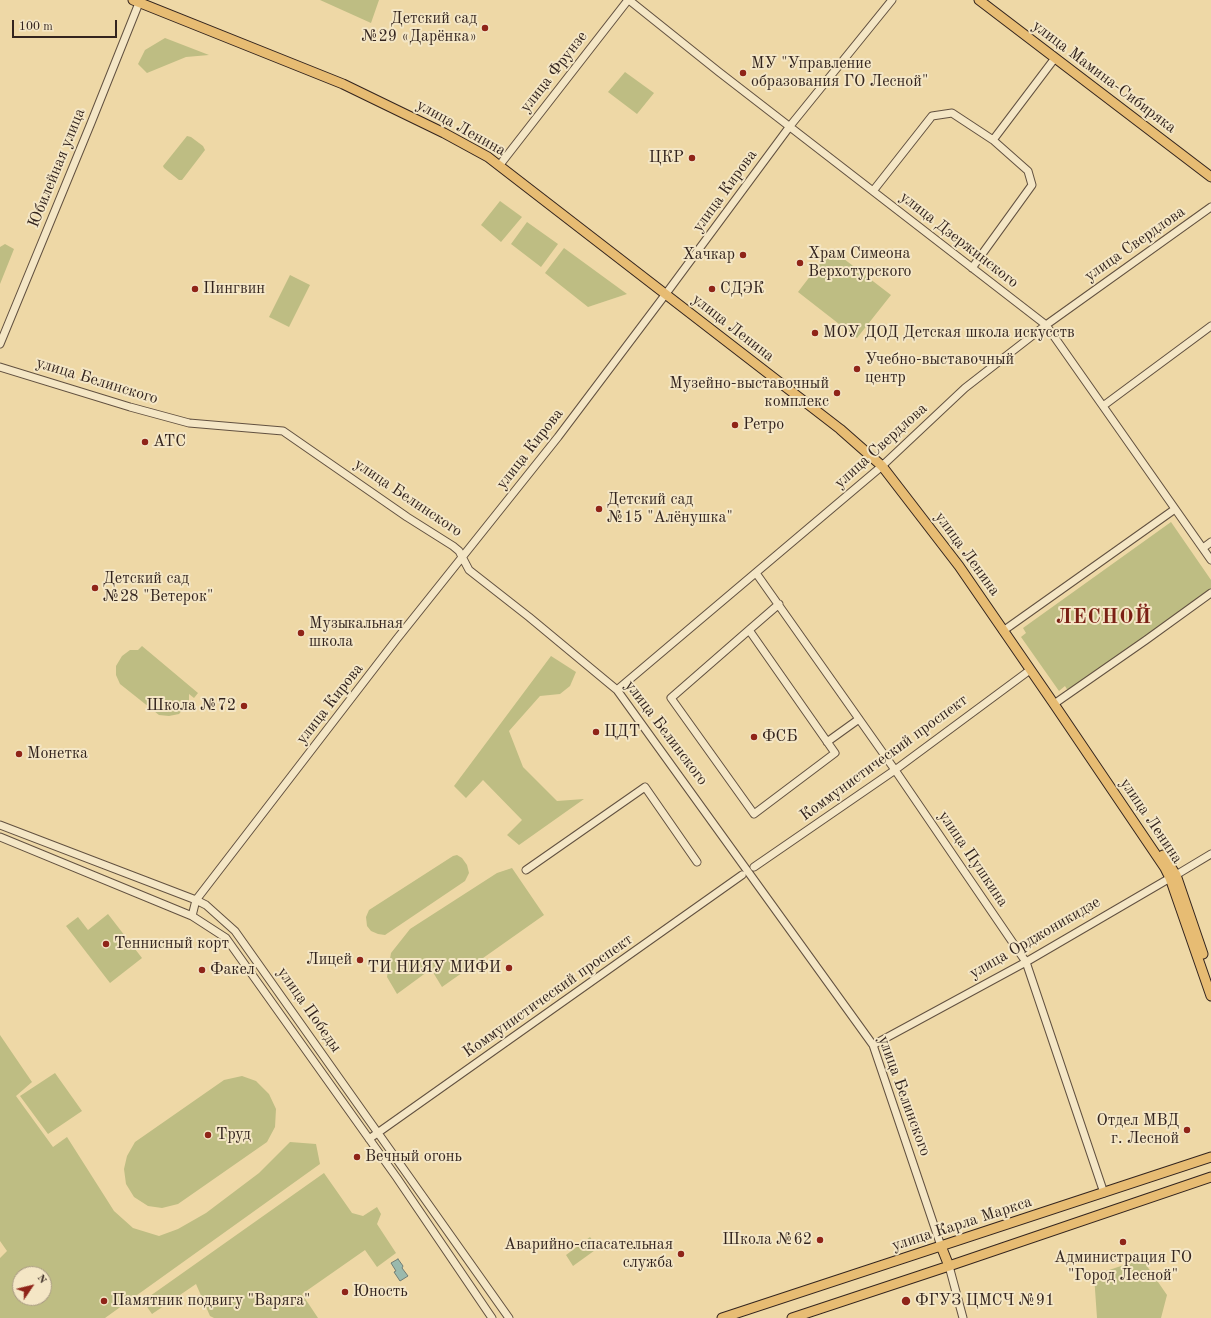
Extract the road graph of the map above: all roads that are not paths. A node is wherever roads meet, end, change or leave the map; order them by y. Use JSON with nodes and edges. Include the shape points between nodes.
{"nodes":[{"id":1,"x":629,"y":0,"type":"edge"},
{"id":2,"x":892,"y":0,"type":"edge"},
{"id":3,"x":979,"y":0,"type":"edge"},
{"id":4,"x":140,"y":1,"type":"edge"},
{"id":5,"x":1055,"y":58,"type":"junction"},
{"id":6,"x":790,"y":126,"type":"junction"},
{"id":7,"x":993,"y":140,"type":"junction"},
{"id":8,"x":500,"y":164,"type":"junction"},
{"id":9,"x":1211,"y":177,"type":"edge"},
{"id":10,"x":873,"y":191,"type":"junction"},
{"id":11,"x":1211,"y":207,"type":"edge"},
{"id":12,"x":972,"y":268,"type":"junction"},
{"id":13,"x":667,"y":293,"type":"junction"},
{"id":14,"x":1046,"y":325,"type":"junction"},
{"id":15,"x":1211,"y":326,"type":"edge"},
{"id":16,"x":0,"y":344,"type":"edge"},
{"id":17,"x":0,"y":367,"type":"edge"},
{"id":18,"x":1103,"y":406,"type":"junction"},
{"id":19,"x":883,"y":465,"type":"junction"},
{"id":20,"x":1175,"y":509,"type":"junction"},
{"id":21,"x":1211,"y":542,"type":"edge"},
{"id":22,"x":1203,"y":548,"type":"junction"},
{"id":23,"x":462,"y":558,"type":"junction"},
{"id":24,"x":1211,"y":560,"type":"edge"},
{"id":25,"x":756,"y":573,"type":"junction"},
{"id":26,"x":1211,"y":593,"type":"edge"},
{"id":27,"x":779,"y":604,"type":"junction"},
{"id":28,"x":1005,"y":629,"type":"junction"},
{"id":29,"x":749,"y":630,"type":"junction"},
{"id":30,"x":1030,"y":670,"type":"junction"},
{"id":31,"x":618,"y":690,"type":"junction"},
{"id":32,"x":1056,"y":703,"type":"junction"},
{"id":33,"x":859,"y":719,"type":"junction"},
{"id":34,"x":827,"y":742,"type":"junction"},
{"id":35,"x":895,"y":770,"type":"junction"},
{"id":36,"x":0,"y":825,"type":"edge"},
{"id":37,"x":0,"y":837,"type":"edge"},
{"id":38,"x":1211,"y":854,"type":"edge"},
{"id":39,"x":697,"y":862,"type":"dead end"},
{"id":40,"x":754,"y":867,"type":"dead end"},
{"id":41,"x":526,"y":870,"type":"dead end"},
{"id":42,"x":742,"y":875,"type":"dead end"},
{"id":43,"x":1173,"y":876,"type":"junction"},
{"id":44,"x":196,"y":900,"type":"junction"},
{"id":45,"x":192,"y":916,"type":"junction"},
{"id":46,"x":1026,"y":962,"type":"junction"},
{"id":47,"x":1208,"y":975,"type":"edge"},
{"id":48,"x":1211,"y":996,"type":"edge"},
{"id":49,"x":873,"y":1045,"type":"junction"},
{"id":50,"x":378,"y":1133,"type":"junction"},
{"id":51,"x":369,"y":1139,"type":"junction"},
{"id":52,"x":1211,"y":1156,"type":"edge"},
{"id":53,"x":1211,"y":1177,"type":"edge"},
{"id":54,"x":1104,"y":1193,"type":"junction"},
{"id":55,"x":942,"y":1246,"type":"junction"},
{"id":56,"x":949,"y":1266,"type":"junction"},
{"id":57,"x":739,"y":1316,"type":"edge"},
{"id":58,"x":492,"y":1318,"type":"edge"},
{"id":59,"x":509,"y":1318,"type":"edge"},
{"id":60,"x":722,"y":1318,"type":"edge"},
{"id":61,"x":792,"y":1318,"type":"edge"},
{"id":62,"x":963,"y":1318,"type":"edge"}],
"edges":[{"from":1,"to":6,"type":"street","name":"улица Дзержинского"},
{"from":1,"to":8,"type":"street","name":"улица Фрунзе"},
{"from":2,"to":6,"type":"street","name":"улица Кирова"},
{"from":3,"to":5,"type":"main road","name":"улица Мамина-Сибиряка"},
{"from":4,"to":8,"type":"main road","name":"улица Ленина","via":[[343,84],[444,133]]},
{"from":4,"to":16,"type":"street","name":"Юбилейная улица"},
{"from":5,"to":7,"type":"street"},
{"from":5,"to":9,"type":"main road","name":"улица Мамина-Сибиряка"},
{"from":6,"to":10,"type":"street","name":"улица Дзержинского"},
{"from":6,"to":13,"type":"street","name":"улица Кирова"},
{"from":7,"to":10,"type":"street","via":[[952,112],[932,116]]},
{"from":7,"to":12,"type":"street","via":[[1028,171],[1032,186]]},
{"from":8,"to":13,"type":"main road","name":"улица Ленина"},
{"from":10,"to":12,"type":"street","name":"улица Дзержинского"},
{"from":11,"to":14,"type":"street","name":"улица Свердлова"},
{"from":12,"to":14,"type":"street","name":"улица Дзержинского"},
{"from":13,"to":19,"type":"main road","name":"улица Ленина"},
{"from":13,"to":23,"type":"street","name":"улица Кирова"},
{"from":14,"to":18,"type":"street","name":"улица Дзержинского"},
{"from":14,"to":19,"type":"street","name":"улица Свердлова","via":[[965,388]]},
{"from":15,"to":18,"type":"street"},
{"from":17,"to":23,"type":"street","name":"улица Белинского","via":[[189,423],[283,430],[459,551]]},
{"from":18,"to":20,"type":"street","name":"улица Дзержинского"},
{"from":19,"to":25,"type":"street","name":"улица Свердлова"},
{"from":19,"to":28,"type":"main road","name":"улица Ленина","via":[[960,565]]},
{"from":20,"to":22,"type":"street","name":"улица Дзержинского"},
{"from":20,"to":28,"type":"street"},
{"from":21,"to":22,"type":"street"},
{"from":22,"to":24,"type":"street","name":"улица Дзержинского"},
{"from":23,"to":31,"type":"street","name":"улица Белинского","via":[[469,570]]},
{"from":23,"to":44,"type":"street","name":"улица Кирова"},
{"from":25,"to":27,"type":"street","name":"улица Пушкина"},
{"from":25,"to":31,"type":"street","name":"улица Свердлова"},
{"from":26,"to":32,"type":"street"},
{"from":27,"to":29,"type":"street"},
{"from":27,"to":33,"type":"street","name":"улица Пушкина"},
{"from":28,"to":30,"type":"main road","name":"улица Ленина"},
{"from":28,"to":32,"type":"main road"},
{"from":29,"to":34,"type":"street"},
{"from":29,"to":34,"type":"street","via":[[672,698],[754,814],[835,753]]},
{"from":30,"to":32,"type":"main road","name":"улица Ленина"},
{"from":30,"to":35,"type":"street","name":"Коммунистический проспект"},
{"from":31,"to":49,"type":"street","name":"улица Белинского"},
{"from":32,"to":43,"type":"main road","name":"улица Ленина"},
{"from":33,"to":34,"type":"street"},
{"from":33,"to":35,"type":"street","name":"улица Пушкина"},
{"from":35,"to":40,"type":"street","name":"Коммунистический проспект"},
{"from":35,"to":46,"type":"street","name":"улица Пушкина"},
{"from":36,"to":44,"type":"street","name":"улица Победы"},
{"from":37,"to":45,"type":"street","name":"улица Победы"},
{"from":38,"to":43,"type":"street","name":"улица Орджоникидзе"},
{"from":39,"to":41,"type":"street","via":[[645,787]]},
{"from":42,"to":50,"type":"street","name":"Коммунистический проспект"},
{"from":43,"to":46,"type":"street","name":"улица Орджоникидзе"},
{"from":43,"to":47,"type":"main road","name":"улица Ленина"},
{"from":44,"to":45,"type":"street","name":"улица Кирова"},
{"from":44,"to":50,"type":"street","name":"улица Победы","via":[[206,905],[235,931]]},
{"from":45,"to":51,"type":"street","name":"улица Победы","via":[[226,938]]},
{"from":46,"to":49,"type":"street","name":"улица Орджоникидзе"},
{"from":46,"to":54,"type":"street","name":"улица Пушкина"},
{"from":47,"to":48,"type":"main road","name":"улица Ленина"},
{"from":49,"to":55,"type":"street","name":"улица Белинского"},
{"from":50,"to":51,"type":"street","name":"Коммунистический проспект"},
{"from":50,"to":59,"type":"street","name":"улица Победы"},
{"from":51,"to":58,"type":"street","name":"улица Победы"},
{"from":52,"to":54,"type":"main road","name":"улица Карла Маркса"},
{"from":53,"to":56,"type":"main road"},
{"from":54,"to":55,"type":"main road","name":"улица Карла Маркса"},
{"from":55,"to":56,"type":"main road","name":"улица Белинского"},
{"from":55,"to":57,"type":"main road","name":"улица Карла Маркса"},
{"from":56,"to":61,"type":"main road"},
{"from":56,"to":62,"type":"street","name":"улица Белинского"},
{"from":57,"to":60,"type":"main road","name":"улица Карла Маркса"}]}
